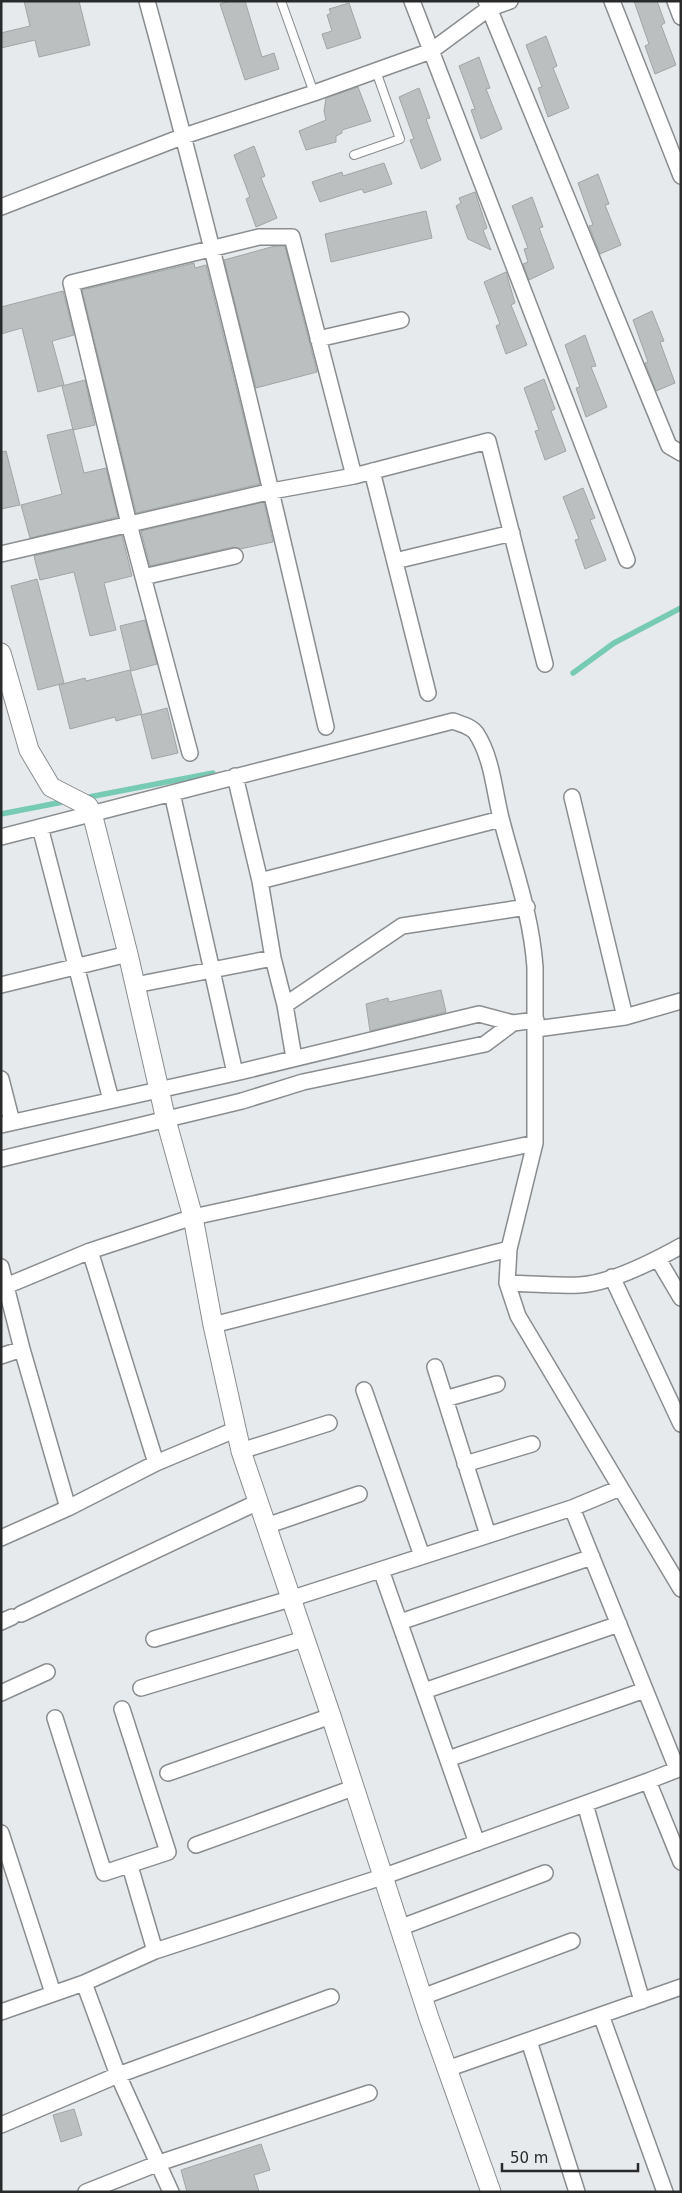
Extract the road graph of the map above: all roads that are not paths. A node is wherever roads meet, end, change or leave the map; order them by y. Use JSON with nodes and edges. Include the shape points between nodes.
{"nodes":[{"id":1,"x":147,"y":1,"type":"edge"},
{"id":2,"x":281,"y":1,"type":"edge"},
{"id":3,"x":412,"y":1,"type":"edge"},
{"id":4,"x":510,"y":1,"type":"edge"},
{"id":5,"x":612,"y":1,"type":"edge"},
{"id":6,"x":675,"y":1,"type":"edge"},
{"id":7,"x":487,"y":5,"type":"edge"},
{"id":8,"x":681,"y":16,"type":"edge"},
{"id":9,"x":431,"y":52,"type":"junction"},
{"id":10,"x":376,"y":71,"type":"junction"},
{"id":11,"x":314,"y":94,"type":"junction"},
{"id":12,"x":184,"y":136,"type":"junction"},
{"id":13,"x":354,"y":155,"type":"dead end"},
{"id":14,"x":681,"y":176,"type":"edge"},
{"id":15,"x":1,"y":207,"type":"edge"},
{"id":16,"x":212,"y":248,"type":"junction"},
{"id":17,"x":401,"y":320,"type":"dead end"},
{"id":18,"x":318,"y":339,"type":"junction"},
{"id":19,"x":675,"y":449,"type":"edge"},
{"id":20,"x":372,"y":471,"type":"junction"},
{"id":21,"x":354,"y":476,"type":"junction"},
{"id":22,"x":272,"y":491,"type":"junction"},
{"id":23,"x":129,"y":524,"type":"junction"},
{"id":24,"x":512,"y":533,"type":"junction"},
{"id":25,"x":1,"y":554,"type":"edge"},
{"id":26,"x":235,"y":556,"type":"dead end"},
{"id":27,"x":626,"y":560,"type":"dead end"},
{"id":28,"x":395,"y":561,"type":"junction"},
{"id":29,"x":143,"y":576,"type":"junction"},
{"id":30,"x":1,"y":653,"type":"edge"},
{"id":31,"x":545,"y":664,"type":"dead end"},
{"id":32,"x":428,"y":693,"type":"dead end"},
{"id":33,"x":326,"y":727,"type":"dead end"},
{"id":34,"x":190,"y":754,"type":"dead end"},
{"id":35,"x":235,"y":776,"type":"junction"},
{"id":36,"x":172,"y":793,"type":"junction"},
{"id":37,"x":572,"y":797,"type":"dead end"},
{"id":38,"x":90,"y":810,"type":"junction"},
{"id":39,"x":501,"y":819,"type":"junction"},
{"id":40,"x":40,"y":827,"type":"junction"},
{"id":41,"x":1,"y":837,"type":"edge"},
{"id":42,"x":260,"y":881,"type":"junction"},
{"id":43,"x":527,"y":906,"type":"junction"},
{"id":44,"x":128,"y":954,"type":"junction"},
{"id":45,"x":273,"y":958,"type":"junction"},
{"id":46,"x":76,"y":967,"type":"junction"},
{"id":47,"x":212,"y":969,"type":"junction"},
{"id":48,"x":1,"y":985,"type":"edge"},
{"id":49,"x":135,"y":985,"type":"junction"},
{"id":50,"x":681,"y":1001,"type":"edge"},
{"id":51,"x":285,"y":1005,"type":"junction"},
{"id":52,"x":625,"y":1017,"type":"junction"},
{"id":53,"x":514,"y":1023,"type":"junction"},
{"id":54,"x":536,"y":1024,"type":"junction"},
{"id":55,"x":294,"y":1058,"type":"junction"},
{"id":56,"x":236,"y":1073,"type":"junction"},
{"id":57,"x":1,"y":1079,"type":"edge"},
{"id":58,"x":159,"y":1091,"type":"junction"},
{"id":59,"x":110,"y":1100,"type":"junction"},
{"id":60,"x":166,"y":1120,"type":"junction"},
{"id":61,"x":7,"y":1124,"type":"edge"},
{"id":62,"x":535,"y":1143,"type":"junction"},
{"id":63,"x":1,"y":1159,"type":"edge"},
{"id":64,"x":193,"y":1217,"type":"junction"},
{"id":65,"x":681,"y":1246,"type":"edge"},
{"id":66,"x":509,"y":1249,"type":"junction"},
{"id":67,"x":90,"y":1251,"type":"junction"},
{"id":68,"x":658,"y":1259,"type":"junction"},
{"id":69,"x":1,"y":1267,"type":"edge"},
{"id":70,"x":612,"y":1277,"type":"junction"},
{"id":71,"x":507,"y":1283,"type":"junction"},
{"id":72,"x":6,"y":1286,"type":"junction"},
{"id":73,"x":681,"y":1298,"type":"edge"},
{"id":74,"x":213,"y":1325,"type":"junction"},
{"id":75,"x":22,"y":1349,"type":"junction"},
{"id":76,"x":1,"y":1356,"type":"edge"},
{"id":77,"x":435,"y":1367,"type":"dead end"},
{"id":78,"x":497,"y":1384,"type":"dead end"},
{"id":79,"x":364,"y":1390,"type":"dead end"},
{"id":80,"x":445,"y":1399,"type":"junction"},
{"id":81,"x":329,"y":1422,"type":"dead end"},
{"id":82,"x":681,"y":1424,"type":"edge"},
{"id":83,"x":236,"y":1429,"type":"junction"},
{"id":84,"x":532,"y":1444,"type":"dead end"},
{"id":85,"x":241,"y":1451,"type":"junction"},
{"id":86,"x":156,"y":1463,"type":"junction"},
{"id":87,"x":465,"y":1464,"type":"junction"},
{"id":88,"x":620,"y":1488,"type":"junction"},
{"id":89,"x":359,"y":1494,"type":"dead end"},
{"id":90,"x":258,"y":1502,"type":"junction"},
{"id":91,"x":68,"y":1508,"type":"junction"},
{"id":92,"x":572,"y":1508,"type":"junction"},
{"id":93,"x":266,"y":1526,"type":"junction"},
{"id":94,"x":488,"y":1535,"type":"junction"},
{"id":95,"x":1,"y":1538,"type":"edge"},
{"id":96,"x":422,"y":1556,"type":"junction"},
{"id":97,"x":592,"y":1557,"type":"junction"},
{"id":98,"x":381,"y":1570,"type":"junction"},
{"id":99,"x":680,"y":1584,"type":"edge"},
{"id":100,"x":290,"y":1599,"type":"junction"},
{"id":101,"x":11,"y":1618,"type":"edge"},
{"id":102,"x":400,"y":1622,"type":"junction"},
{"id":103,"x":619,"y":1624,"type":"junction"},
{"id":104,"x":154,"y":1639,"type":"dead end"},
{"id":105,"x":304,"y":1639,"type":"junction"},
{"id":106,"x":47,"y":1672,"type":"dead end"},
{"id":107,"x":141,"y":1688,"type":"dead end"},
{"id":108,"x":645,"y":1690,"type":"junction"},
{"id":109,"x":424,"y":1691,"type":"junction"},
{"id":110,"x":1,"y":1693,"type":"edge"},
{"id":111,"x":122,"y":1709,"type":"dead end"},
{"id":112,"x":331,"y":1716,"type":"junction"},
{"id":113,"x":55,"y":1718,"type":"dead end"},
{"id":114,"x":448,"y":1759,"type":"junction"},
{"id":115,"x":679,"y":1768,"type":"edge"},
{"id":116,"x":168,"y":1773,"type":"dead end"},
{"id":117,"x":648,"y":1781,"type":"junction"},
{"id":118,"x":353,"y":1788,"type":"junction"},
{"id":119,"x":586,"y":1804,"type":"junction"},
{"id":120,"x":1,"y":1833,"type":"edge"},
{"id":121,"x":477,"y":1843,"type":"junction"},
{"id":122,"x":196,"y":1845,"type":"dead end"},
{"id":123,"x":680,"y":1861,"type":"edge"},
{"id":124,"x":130,"y":1866,"type":"junction"},
{"id":125,"x":545,"y":1873,"type":"dead end"},
{"id":126,"x":382,"y":1877,"type":"junction"},
{"id":127,"x":399,"y":1928,"type":"junction"},
{"id":128,"x":572,"y":1941,"type":"dead end"},
{"id":129,"x":156,"y":1951,"type":"junction"},
{"id":130,"x":84,"y":1982,"type":"junction"},
{"id":131,"x":680,"y":1989,"type":"edge"},
{"id":132,"x":53,"y":1993,"type":"junction"},
{"id":133,"x":331,"y":1997,"type":"dead end"},
{"id":134,"x":422,"y":1997,"type":"junction"},
{"id":135,"x":642,"y":2001,"type":"junction"},
{"id":136,"x":1,"y":2012,"type":"edge"},
{"id":137,"x":600,"y":2015,"type":"junction"},
{"id":138,"x":528,"y":2040,"type":"junction"},
{"id":139,"x":448,"y":2069,"type":"junction"},
{"id":140,"x":118,"y":2075,"type":"junction"},
{"id":141,"x":369,"y":2093,"type":"dead end"},
{"id":142,"x":1,"y":2125,"type":"edge"},
{"id":143,"x":159,"y":2163,"type":"junction"},
{"id":144,"x":86,"y":2192,"type":"edge"},
{"id":145,"x":171,"y":2192,"type":"edge"},
{"id":146,"x":491,"y":2192,"type":"edge"},
{"id":147,"x":577,"y":2192,"type":"edge"},
{"id":148,"x":665,"y":2192,"type":"edge"}],
"edges":[{"from":1,"to":12,"type":"street"},
{"from":2,"to":11,"type":"lane"},
{"from":3,"to":9,"type":"street"},
{"from":4,"to":7,"type":"street"},
{"from":5,"to":14,"type":"street"},
{"from":6,"to":8,"type":"street"},
{"from":7,"to":9,"type":"street"},
{"from":7,"to":19,"type":"street"},
{"from":9,"to":10,"type":"street"},
{"from":9,"to":27,"type":"street"},
{"from":10,"to":11,"type":"street"},
{"from":10,"to":13,"type":"lane","via":[[400,139]]},
{"from":11,"to":12,"type":"street"},
{"from":12,"to":15,"type":"street"},
{"from":12,"to":16,"type":"street"},
{"from":16,"to":18,"type":"street","via":[[259,236],[292,237]]},
{"from":16,"to":22,"type":"street"},
{"from":16,"to":23,"type":"street","via":[[71,283]]},
{"from":17,"to":18,"type":"street"},
{"from":18,"to":21,"type":"street"},
{"from":20,"to":21,"type":"street"},
{"from":20,"to":24,"type":"street","via":[[488,441]]},
{"from":20,"to":28,"type":"street"},
{"from":21,"to":22,"type":"street"},
{"from":22,"to":23,"type":"street"},
{"from":22,"to":33,"type":"street"},
{"from":23,"to":25,"type":"street"},
{"from":23,"to":29,"type":"street"},
{"from":24,"to":28,"type":"street"},
{"from":24,"to":31,"type":"street"},
{"from":26,"to":29,"type":"street"},
{"from":28,"to":32,"type":"street"},
{"from":29,"to":34,"type":"street"},
{"from":30,"to":38,"type":"street","via":[[29,750],[51,786]]},
{"from":35,"to":36,"type":"street"},
{"from":35,"to":39,"type":"street","via":[[453,721],[475,732],[485,752]]},
{"from":35,"to":42,"type":"street"},
{"from":36,"to":38,"type":"street"},
{"from":36,"to":47,"type":"street"},
{"from":37,"to":52,"type":"street"},
{"from":38,"to":40,"type":"street"},
{"from":38,"to":44,"type":"street"},
{"from":39,"to":42,"type":"street"},
{"from":39,"to":43,"type":"street"},
{"from":40,"to":41,"type":"street"},
{"from":40,"to":46,"type":"street"},
{"from":42,"to":45,"type":"street"},
{"from":43,"to":51,"type":"street","via":[[402,926]]},
{"from":43,"to":54,"type":"street","via":[[533,941]]},
{"from":44,"to":46,"type":"street"},
{"from":44,"to":49,"type":"street"},
{"from":45,"to":47,"type":"street"},
{"from":45,"to":51,"type":"street"},
{"from":46,"to":48,"type":"street"},
{"from":46,"to":59,"type":"street"},
{"from":47,"to":49,"type":"street"},
{"from":47,"to":56,"type":"street"},
{"from":49,"to":58,"type":"street"},
{"from":50,"to":52,"type":"street"},
{"from":51,"to":55,"type":"street"},
{"from":52,"to":54,"type":"street"},
{"from":53,"to":54,"type":"street"},
{"from":53,"to":55,"type":"street","via":[[479,1014]]},
{"from":53,"to":60,"type":"street","via":[[485,1044],[302,1082]]},
{"from":54,"to":62,"type":"street"},
{"from":55,"to":56,"type":"street"},
{"from":56,"to":58,"type":"street"},
{"from":57,"to":61,"type":"street"},
{"from":58,"to":59,"type":"street"},
{"from":58,"to":60,"type":"street"},
{"from":59,"to":61,"type":"street"},
{"from":60,"to":63,"type":"street"},
{"from":60,"to":64,"type":"street"},
{"from":62,"to":64,"type":"street"},
{"from":62,"to":66,"type":"street"},
{"from":64,"to":67,"type":"street"},
{"from":64,"to":74,"type":"street"},
{"from":65,"to":68,"type":"street"},
{"from":66,"to":71,"type":"street"},
{"from":66,"to":74,"type":"street"},
{"from":67,"to":72,"type":"street"},
{"from":67,"to":86,"type":"street"},
{"from":68,"to":70,"type":"street"},
{"from":68,"to":73,"type":"street"},
{"from":69,"to":72,"type":"street"},
{"from":70,"to":71,"type":"street","via":[[582,1285]]},
{"from":70,"to":82,"type":"street"},
{"from":71,"to":88,"type":"street","via":[[518,1316]]},
{"from":72,"to":75,"type":"street"},
{"from":74,"to":83,"type":"street"},
{"from":75,"to":76,"type":"street"},
{"from":75,"to":91,"type":"street"},
{"from":77,"to":80,"type":"street"},
{"from":78,"to":80,"type":"street"},
{"from":79,"to":96,"type":"street"},
{"from":80,"to":87,"type":"street"},
{"from":81,"to":85,"type":"street"},
{"from":83,"to":85,"type":"street"},
{"from":83,"to":86,"type":"street"},
{"from":84,"to":87,"type":"street"},
{"from":85,"to":90,"type":"street"},
{"from":86,"to":91,"type":"street"},
{"from":87,"to":94,"type":"street"},
{"from":88,"to":92,"type":"street"},
{"from":88,"to":99,"type":"street"},
{"from":89,"to":93,"type":"street"},
{"from":90,"to":93,"type":"street"},
{"from":90,"to":101,"type":"street"},
{"from":91,"to":95,"type":"street"},
{"from":92,"to":94,"type":"street"},
{"from":92,"to":97,"type":"street"},
{"from":93,"to":100,"type":"street"},
{"from":94,"to":96,"type":"street"},
{"from":96,"to":98,"type":"street"},
{"from":97,"to":102,"type":"street"},
{"from":97,"to":103,"type":"street"},
{"from":98,"to":100,"type":"street"},
{"from":98,"to":102,"type":"street"},
{"from":100,"to":104,"type":"street"},
{"from":100,"to":105,"type":"street"},
{"from":102,"to":109,"type":"street"},
{"from":103,"to":108,"type":"street"},
{"from":103,"to":109,"type":"street"},
{"from":105,"to":107,"type":"street"},
{"from":105,"to":112,"type":"street"},
{"from":106,"to":110,"type":"street"},
{"from":108,"to":114,"type":"street"},
{"from":108,"to":115,"type":"street"},
{"from":109,"to":114,"type":"street"},
{"from":111,"to":124,"type":"street","via":[[168,1852]]},
{"from":112,"to":116,"type":"street"},
{"from":112,"to":118,"type":"street"},
{"from":113,"to":124,"type":"street","via":[[104,1874]]},
{"from":114,"to":121,"type":"street"},
{"from":115,"to":117,"type":"street"},
{"from":117,"to":119,"type":"street"},
{"from":117,"to":123,"type":"street"},
{"from":118,"to":122,"type":"street"},
{"from":118,"to":126,"type":"street"},
{"from":119,"to":121,"type":"street"},
{"from":119,"to":135,"type":"street"},
{"from":120,"to":132,"type":"street"},
{"from":121,"to":126,"type":"street"},
{"from":124,"to":129,"type":"street"},
{"from":125,"to":127,"type":"street"},
{"from":126,"to":127,"type":"street"},
{"from":126,"to":129,"type":"street"},
{"from":127,"to":134,"type":"street"},
{"from":128,"to":134,"type":"street"},
{"from":129,"to":130,"type":"street"},
{"from":130,"to":132,"type":"street"},
{"from":130,"to":140,"type":"street"},
{"from":131,"to":135,"type":"street"},
{"from":132,"to":136,"type":"street"},
{"from":133,"to":140,"type":"street"},
{"from":134,"to":139,"type":"street"},
{"from":135,"to":137,"type":"street"},
{"from":137,"to":138,"type":"street"},
{"from":137,"to":148,"type":"street"},
{"from":138,"to":139,"type":"street"},
{"from":138,"to":147,"type":"street"},
{"from":139,"to":146,"type":"street"},
{"from":140,"to":142,"type":"street"},
{"from":140,"to":143,"type":"street"},
{"from":141,"to":143,"type":"street"},
{"from":143,"to":144,"type":"street"},
{"from":143,"to":145,"type":"street"}]}
